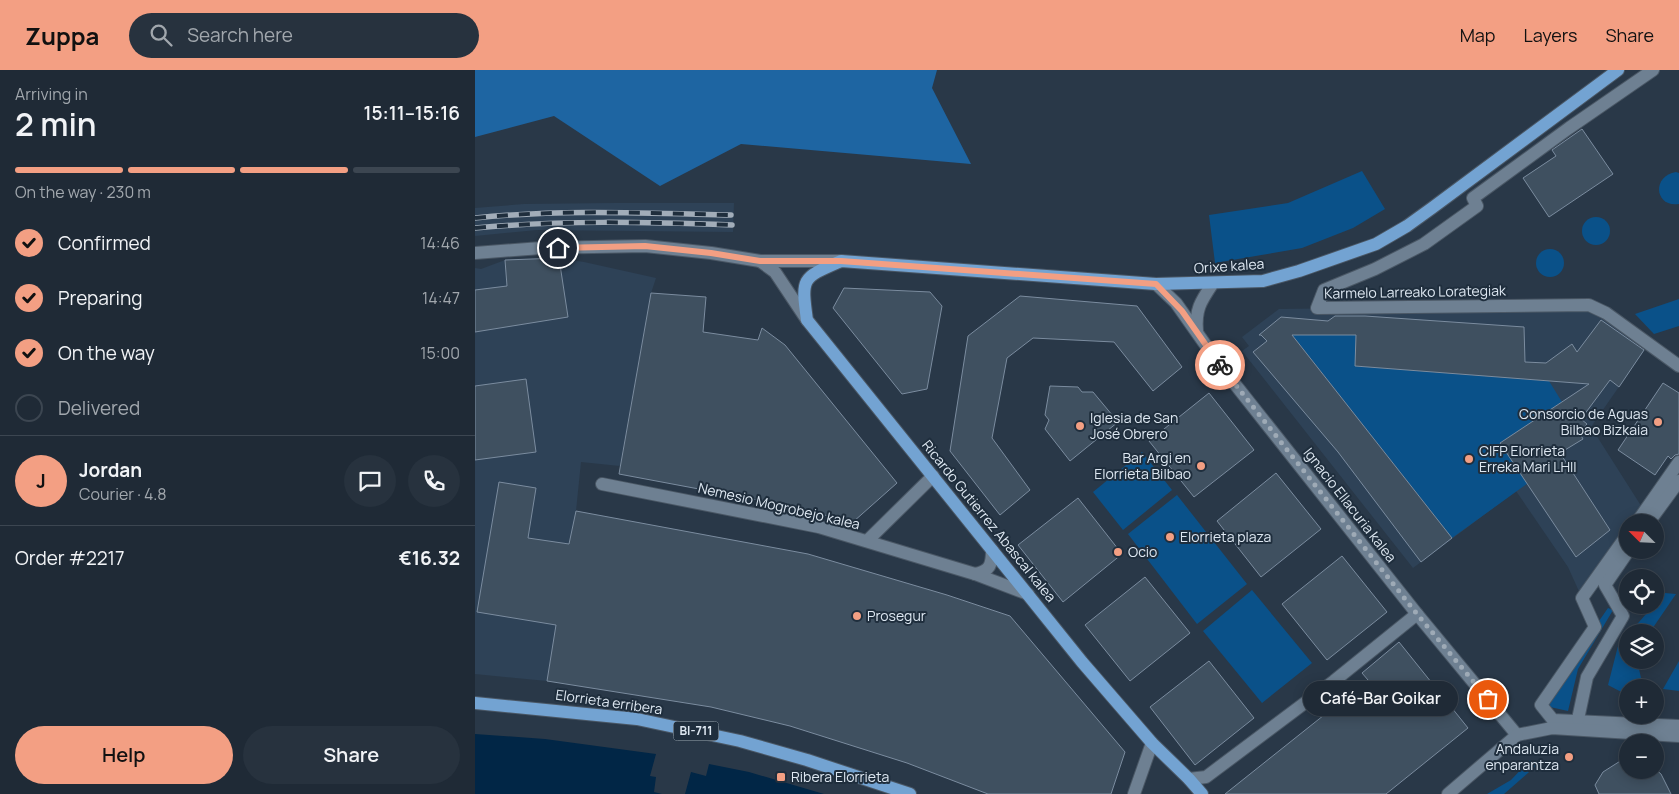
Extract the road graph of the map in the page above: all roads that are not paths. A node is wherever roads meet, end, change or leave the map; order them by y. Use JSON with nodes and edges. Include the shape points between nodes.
{"nodes":[{"id":1,"x":1618,"y":70,"type":"edge"},
{"id":2,"x":1653,"y":70,"type":"edge"},
{"id":3,"x":475,"y":253,"type":"edge"},
{"id":4,"x":760,"y":261,"type":"junction"},
{"id":5,"x":841,"y":261,"type":"junction"},
{"id":6,"x":1213,"y":283,"type":"junction"},
{"id":7,"x":1156,"y":284,"type":"junction"},
{"id":8,"x":807,"y":320,"type":"junction"},
{"id":9,"x":1197,"y":331,"type":"junction"},
{"id":10,"x":1679,"y":366,"type":"edge"},
{"id":11,"x":1679,"y":462,"type":"edge"},
{"id":12,"x":933,"y":476,"type":"junction"},
{"id":13,"x":1679,"y":481,"type":"edge"},
{"id":14,"x":602,"y":484,"type":"dead end"},
{"id":15,"x":1643,"y":514,"type":"edge"},
{"id":16,"x":1655,"y":514,"type":"edge"},
{"id":17,"x":867,"y":541,"type":"junction"},
{"id":18,"x":1619,"y":546,"type":"edge"},
{"id":19,"x":991,"y":550,"type":"junction"},
{"id":20,"x":1623,"y":559,"type":"edge"},
{"id":21,"x":975,"y":574,"type":"junction"},
{"id":22,"x":1028,"y":594,"type":"junction"},
{"id":23,"x":1417,"y":614,"type":"junction"},
{"id":24,"x":475,"y":703,"type":"edge"},
{"id":25,"x":1578,"y":719,"type":"dead end"},
{"id":26,"x":1679,"y":726,"type":"edge"},
{"id":27,"x":1517,"y":735,"type":"junction"},
{"id":28,"x":1679,"y":736,"type":"edge"},
{"id":29,"x":1152,"y":743,"type":"junction"},
{"id":30,"x":1189,"y":779,"type":"junction"},
{"id":31,"x":910,"y":794,"type":"edge"},
{"id":32,"x":1134,"y":794,"type":"edge"},
{"id":33,"x":1201,"y":794,"type":"edge"},
{"id":34,"x":1448,"y":794,"type":"edge"}],
"edges":[{"from":1,"to":6,"type":"main road","name":"Orixe kalea","via":[[1432,208],[1376,244],[1263,281]]},
{"from":2,"to":10,"type":"street","name":"Karmelo Larreako Lorategiak","via":[[1473,198],[1477,206],[1424,244],[1324,290],[1317,308],[1589,305],[1606,313]]},
{"from":3,"to":4,"type":"street","name":"Orixe kalea","via":[[645,246]]},
{"from":4,"to":5,"type":"street","name":"Orixe kalea"},
{"from":4,"to":8,"type":"street","name":"Ricardo Gutierrez Abascal kalea","via":[[775,272]]},
{"from":5,"to":7,"type":"main road","name":"Orixe kalea"},
{"from":5,"to":8,"type":"main road","name":"Orixe kalea","via":[[808,278],[803,294]]},
{"from":6,"to":7,"type":"main road","name":"Orixe kalea"},
{"from":6,"to":9,"type":"street","via":[[1198,309]]},
{"from":7,"to":9,"type":"street","name":"Ignacio Ellacuria kalea"},
{"from":8,"to":12,"type":"main road","name":"Ricardo Gutierrez Abascal kalea"},
{"from":9,"to":23,"type":"street","name":"Ignacio Ellacuria kalea","via":[[1219,364]]},
{"from":11,"to":15,"type":"street"},
{"from":12,"to":17,"type":"street"},
{"from":12,"to":19,"type":"main road","name":"Ricardo Gutierrez Abascal kalea"},
{"from":13,"to":16,"type":"street"},
{"from":14,"to":17,"type":"street","name":"Nemesio Mogrobejo kalea","via":[[819,528]]},
{"from":17,"to":21,"type":"street","name":"Nemesio Mogrobejo kalea"},
{"from":18,"to":26,"type":"street","via":[[1582,598],[1595,627],[1541,705],[1553,720]]},
{"from":19,"to":21,"type":"street","via":[[990,566],[985,572]]},
{"from":19,"to":22,"type":"main road","name":"Ricardo Gutierrez Abascal kalea"},
{"from":20,"to":25,"type":"street","via":[[1605,585],[1623,616],[1587,677]]},
{"from":21,"to":22,"type":"street","name":"Nemesio Mogrobejo kalea"},
{"from":22,"to":29,"type":"main road","name":"Ricardo Gutierrez Abascal kalea"},
{"from":23,"to":27,"type":"street","name":"Ignacio Ellacuria kalea"},
{"from":23,"to":30,"type":"street","via":[[1206,777]]},
{"from":24,"to":31,"type":"main road","name":"Elorrieta erribera","number":"BI-711","via":[[637,718],[740,741]]},
{"from":27,"to":28,"type":"street","via":[[1552,728]]},
{"from":27,"to":34,"type":"street"},
{"from":29,"to":30,"type":"main road","name":"Ricardo Gutierrez Abascal kalea"},
{"from":29,"to":32,"type":"street"},
{"from":30,"to":33,"type":"main road","name":"Ricardo Gutierrez Abascal kalea"}]}
